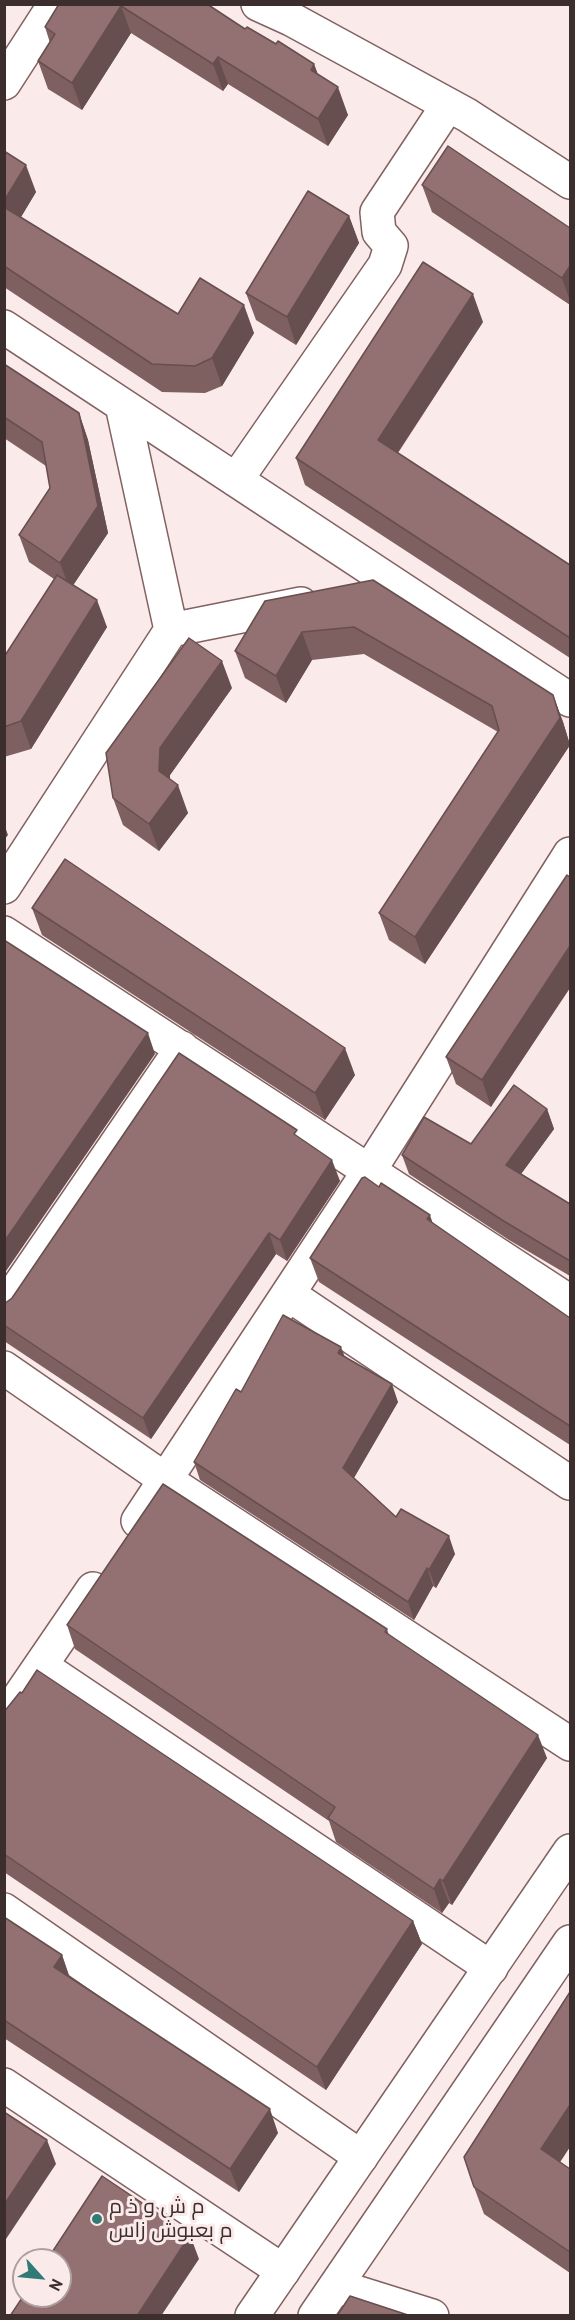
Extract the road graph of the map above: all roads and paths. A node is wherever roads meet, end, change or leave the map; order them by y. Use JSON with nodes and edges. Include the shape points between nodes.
{"nodes":[{"id":1,"x":55,"y":4,"type":"edge"},
{"id":2,"x":258,"y":4,"type":"edge"},
{"id":3,"x":4,"y":83,"type":"edge"},
{"id":4,"x":448,"y":105,"type":"junction"},
{"id":5,"x":570,"y":182,"type":"edge"},
{"id":6,"x":4,"y":327,"type":"edge"},
{"id":7,"x":122,"y":405,"type":"junction"},
{"id":8,"x":236,"y":480,"type":"junction"},
{"id":9,"x":397,"y":585,"type":"junction"},
{"id":10,"x":171,"y":630,"type":"junction"},
{"id":11,"x":570,"y":700,"type":"edge"},
{"id":12,"x":570,"y":854,"type":"edge"},
{"id":13,"x":4,"y":887,"type":"edge"},
{"id":14,"x":4,"y":933,"type":"edge"},
{"id":15,"x":182,"y":1048,"type":"junction"},
{"id":16,"x":369,"y":1171,"type":"junction"},
{"id":17,"x":288,"y":1293,"type":"junction"},
{"id":18,"x":570,"y":1302,"type":"edge"},
{"id":19,"x":4,"y":1308,"type":"edge"},
{"id":20,"x":4,"y":1368,"type":"edge"},
{"id":21,"x":166,"y":1480,"type":"junction"},
{"id":22,"x":570,"y":1483,"type":"edge"},
{"id":23,"x":41,"y":1666,"type":"junction"},
{"id":24,"x":4,"y":1719,"type":"edge"},
{"id":25,"x":570,"y":1744,"type":"edge"},
{"id":26,"x":570,"y":1851,"type":"edge"},
{"id":27,"x":4,"y":1910,"type":"edge"},
{"id":28,"x":570,"y":1942,"type":"edge"},
{"id":29,"x":490,"y":1968,"type":"junction"},
{"id":30,"x":4,"y":2085,"type":"edge"},
{"id":31,"x":361,"y":2157,"type":"junction"},
{"id":32,"x":116,"y":2159,"type":"junction"},
{"id":33,"x":98,"y":2187,"type":"edge"},
{"id":34,"x":283,"y":2271,"type":"junction"},
{"id":35,"x":336,"y":2286,"type":"junction"},
{"id":36,"x":252,"y":2316,"type":"edge"},
{"id":37,"x":315,"y":2316,"type":"edge"},
{"id":38,"x":432,"y":2316,"type":"edge"}],
"edges":[{"from":1,"to":3,"type":"street"},
{"from":2,"to":4,"type":"street"},
{"from":4,"to":5,"type":"street"},
{"from":4,"to":8,"type":"street","via":[[377,212],[380,232],[391,246],[385,265]]},
{"from":6,"to":7,"type":"street"},
{"from":7,"to":8,"type":"street"},
{"from":7,"to":10,"type":"street"},
{"from":8,"to":9,"type":"street"},
{"from":9,"to":10,"type":"street"},
{"from":9,"to":11,"type":"street"},
{"from":10,"to":13,"type":"street"},
{"from":12,"to":16,"type":"street"},
{"from":14,"to":15,"type":"street"},
{"from":15,"to":16,"type":"street"},
{"from":15,"to":19,"type":"street"},
{"from":16,"to":17,"type":"street"},
{"from":16,"to":18,"type":"street"},
{"from":17,"to":21,"type":"street"},
{"from":17,"to":22,"type":"street"},
{"from":20,"to":21,"type":"street"},
{"from":21,"to":23,"type":"street"},
{"from":21,"to":25,"type":"street"},
{"from":23,"to":24,"type":"street"},
{"from":23,"to":29,"type":"street"},
{"from":26,"to":29,"type":"street"},
{"from":27,"to":31,"type":"street"},
{"from":28,"to":35,"type":"street"},
{"from":29,"to":31,"type":"street"},
{"from":30,"to":32,"type":"street"},
{"from":31,"to":34,"type":"street"},
{"from":32,"to":33,"type":"street"},
{"from":32,"to":34,"type":"street"},
{"from":34,"to":36,"type":"street"},
{"from":35,"to":37,"type":"street"},
{"from":35,"to":38,"type":"street"}]}
